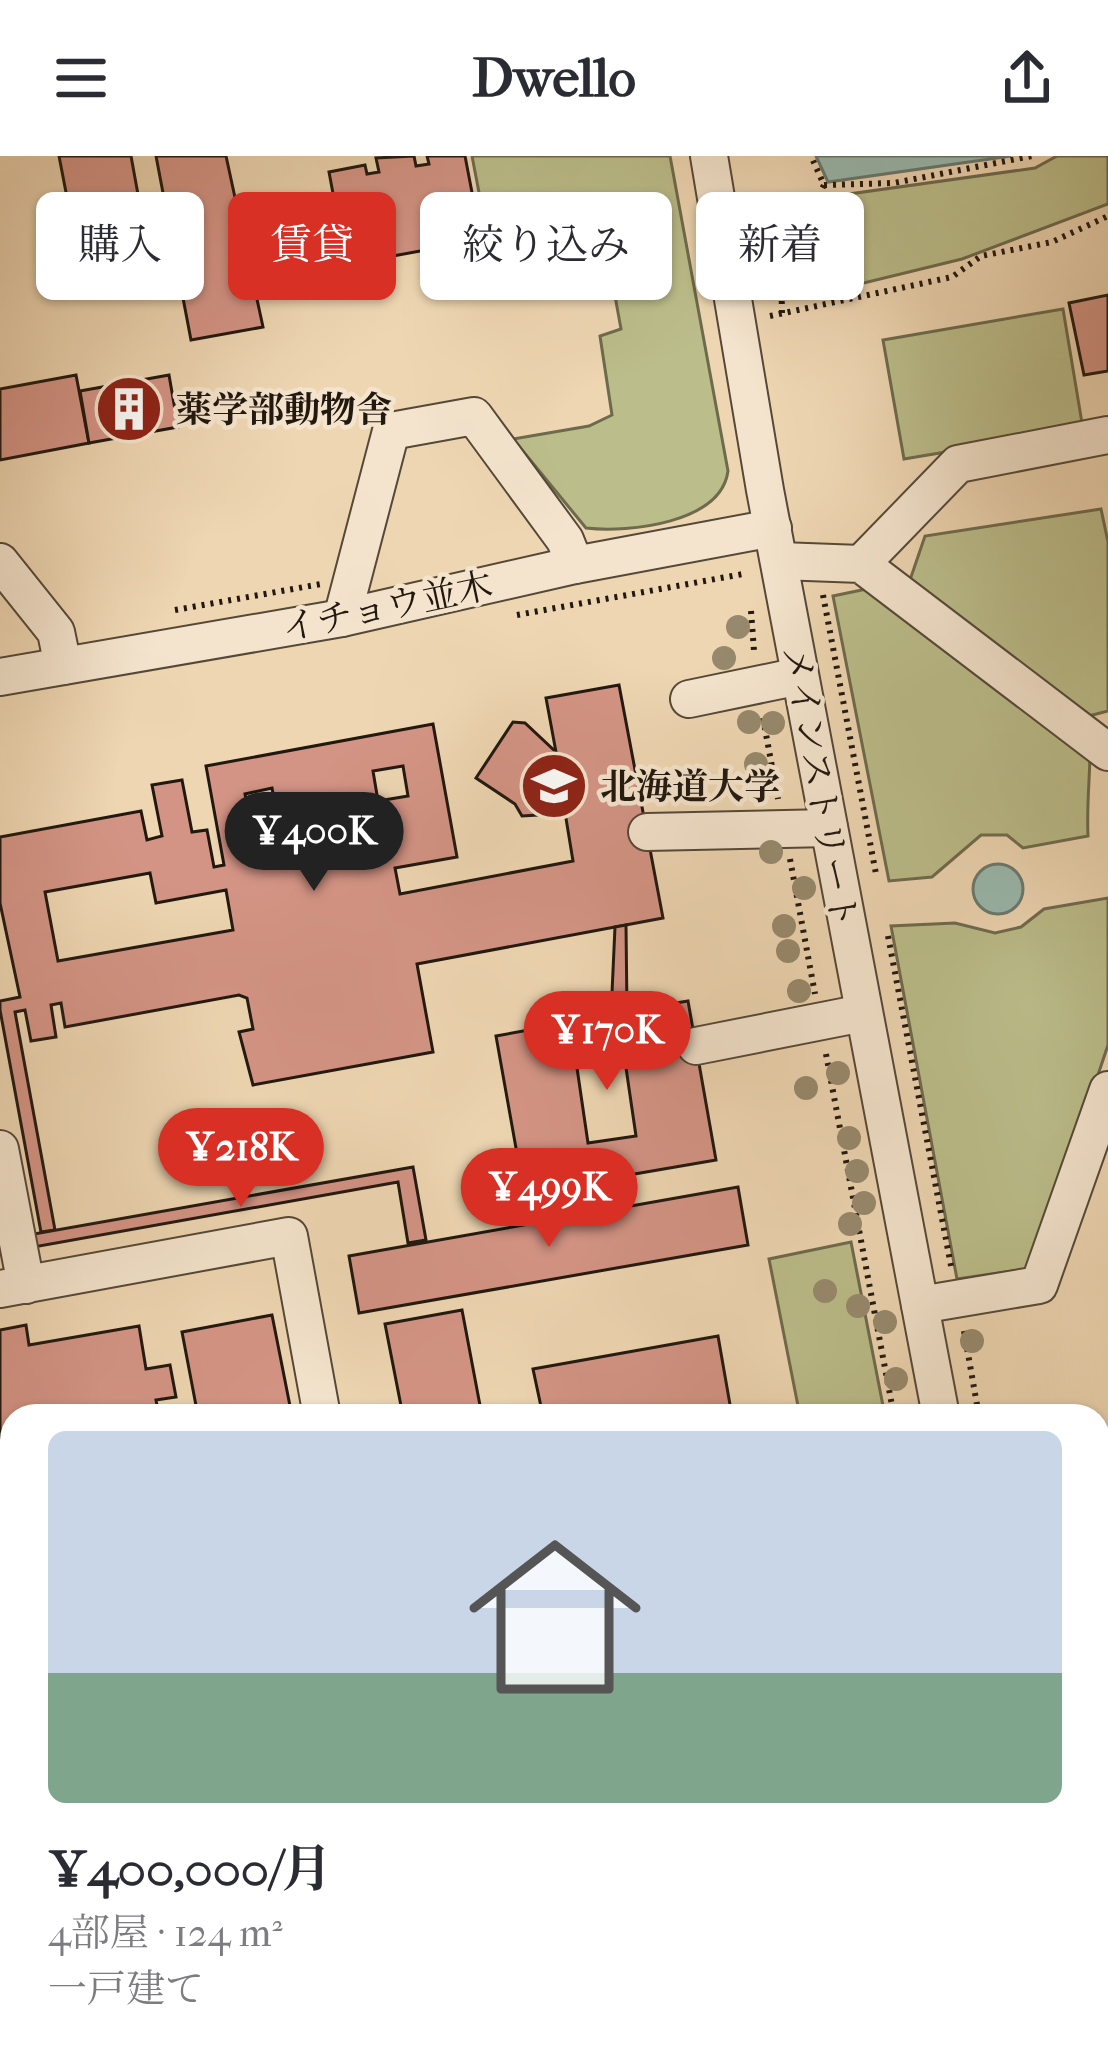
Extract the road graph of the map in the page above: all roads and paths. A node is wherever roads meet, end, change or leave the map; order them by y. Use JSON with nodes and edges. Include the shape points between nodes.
{"nodes":[{"id":1,"x":709,"y":156,"type":"edge"},
{"id":2,"x":811,"y":156,"type":"edge"},
{"id":3,"x":1032,"y":156,"type":"edge"},
{"id":4,"x":824,"y":185,"type":"junction"},
{"id":5,"x":1108,"y":216,"type":"edge"},
{"id":6,"x":782,"y":314,"type":"junction"},
{"id":7,"x":737,"y":321,"type":"junction"},
{"id":8,"x":1108,"y":435,"type":"edge"},
{"id":9,"x":777,"y":545,"type":"junction"},
{"id":10,"x":0,"y":562,"type":"edge"},
{"id":11,"x":861,"y":564,"type":"junction"},
{"id":12,"x":575,"y":565,"type":"junction"},
{"id":13,"x":821,"y":586,"type":"dead end"},
{"id":14,"x":342,"y":618,"type":"junction"},
{"id":15,"x":63,"y":666,"type":"junction"},
{"id":16,"x":800,"y":676,"type":"junction"},
{"id":17,"x":0,"y":677,"type":"edge"},
{"id":18,"x":688,"y":699,"type":"dead end"},
{"id":19,"x":1108,"y":752,"type":"edge"},
{"id":20,"x":829,"y":828,"type":"junction"},
{"id":21,"x":647,"y":832,"type":"dead end"},
{"id":22,"x":876,"y":874,"type":"dead end"},
{"id":23,"x":888,"y":936,"type":"dead end"},
{"id":24,"x":863,"y":1013,"type":"junction"},
{"id":25,"x":696,"y":1046,"type":"dead end"},
{"id":26,"x":1108,"y":1090,"type":"edge"},
{"id":27,"x":0,"y":1149,"type":"edge"},
{"id":28,"x":13,"y":1287,"type":"edge"},
{"id":29,"x":958,"y":1299,"type":"junction"},
{"id":30,"x":920,"y":1306,"type":"junction"},
{"id":31,"x":320,"y":1404,"type":"edge"},
{"id":32,"x":938,"y":1404,"type":"edge"},
{"id":33,"x":978,"y":1404,"type":"edge"}],
"edges":[{"from":1,"to":7,"type":"lane","name":"メインストリート"},
{"from":2,"to":4,"type":"path"},
{"from":3,"to":4,"type":"path","via":[[894,183]]},
{"from":4,"to":6,"type":"path","via":[[782,269]]},
{"from":5,"to":6,"type":"path","via":[[1052,242],[980,256],[952,277]]},
{"from":6,"to":7,"type":"path"},
{"from":7,"to":9,"type":"lane","name":"メインストリート"},
{"from":8,"to":11,"type":"lane","via":[[958,464]]},
{"from":9,"to":11,"type":"lane","name":"イチョウ並木"},
{"from":9,"to":12,"type":"lane","name":"イチョウ並木"},
{"from":9,"to":16,"type":"lane","name":"メインストリート"},
{"from":10,"to":15,"type":"lane","via":[[56,632]]},
{"from":11,"to":19,"type":"lane"},
{"from":12,"to":14,"type":"lane","name":"イチョウ並木"},
{"from":12,"to":14,"type":"lane","via":[[474,416],[391,430]]},
{"from":13,"to":22,"type":"path"},
{"from":14,"to":15,"type":"lane","name":"イチョウ並木"},
{"from":15,"to":17,"type":"lane","name":"イチョウ並木"},
{"from":16,"to":18,"type":"lane"},
{"from":16,"to":20,"type":"lane","name":"メインストリート"},
{"from":20,"to":21,"type":"lane"},
{"from":20,"to":24,"type":"lane","name":"メインストリート"},
{"from":23,"to":29,"type":"path"},
{"from":24,"to":25,"type":"lane"},
{"from":24,"to":30,"type":"lane","name":"メインストリート"},
{"from":26,"to":29,"type":"lane","via":[[1039,1285]]},
{"from":27,"to":28,"type":"lane"},
{"from":28,"to":31,"type":"lane","via":[[289,1236]]},
{"from":29,"to":30,"type":"lane"},
{"from":29,"to":33,"type":"path"},
{"from":30,"to":32,"type":"lane","name":"メインストリート"}]}
